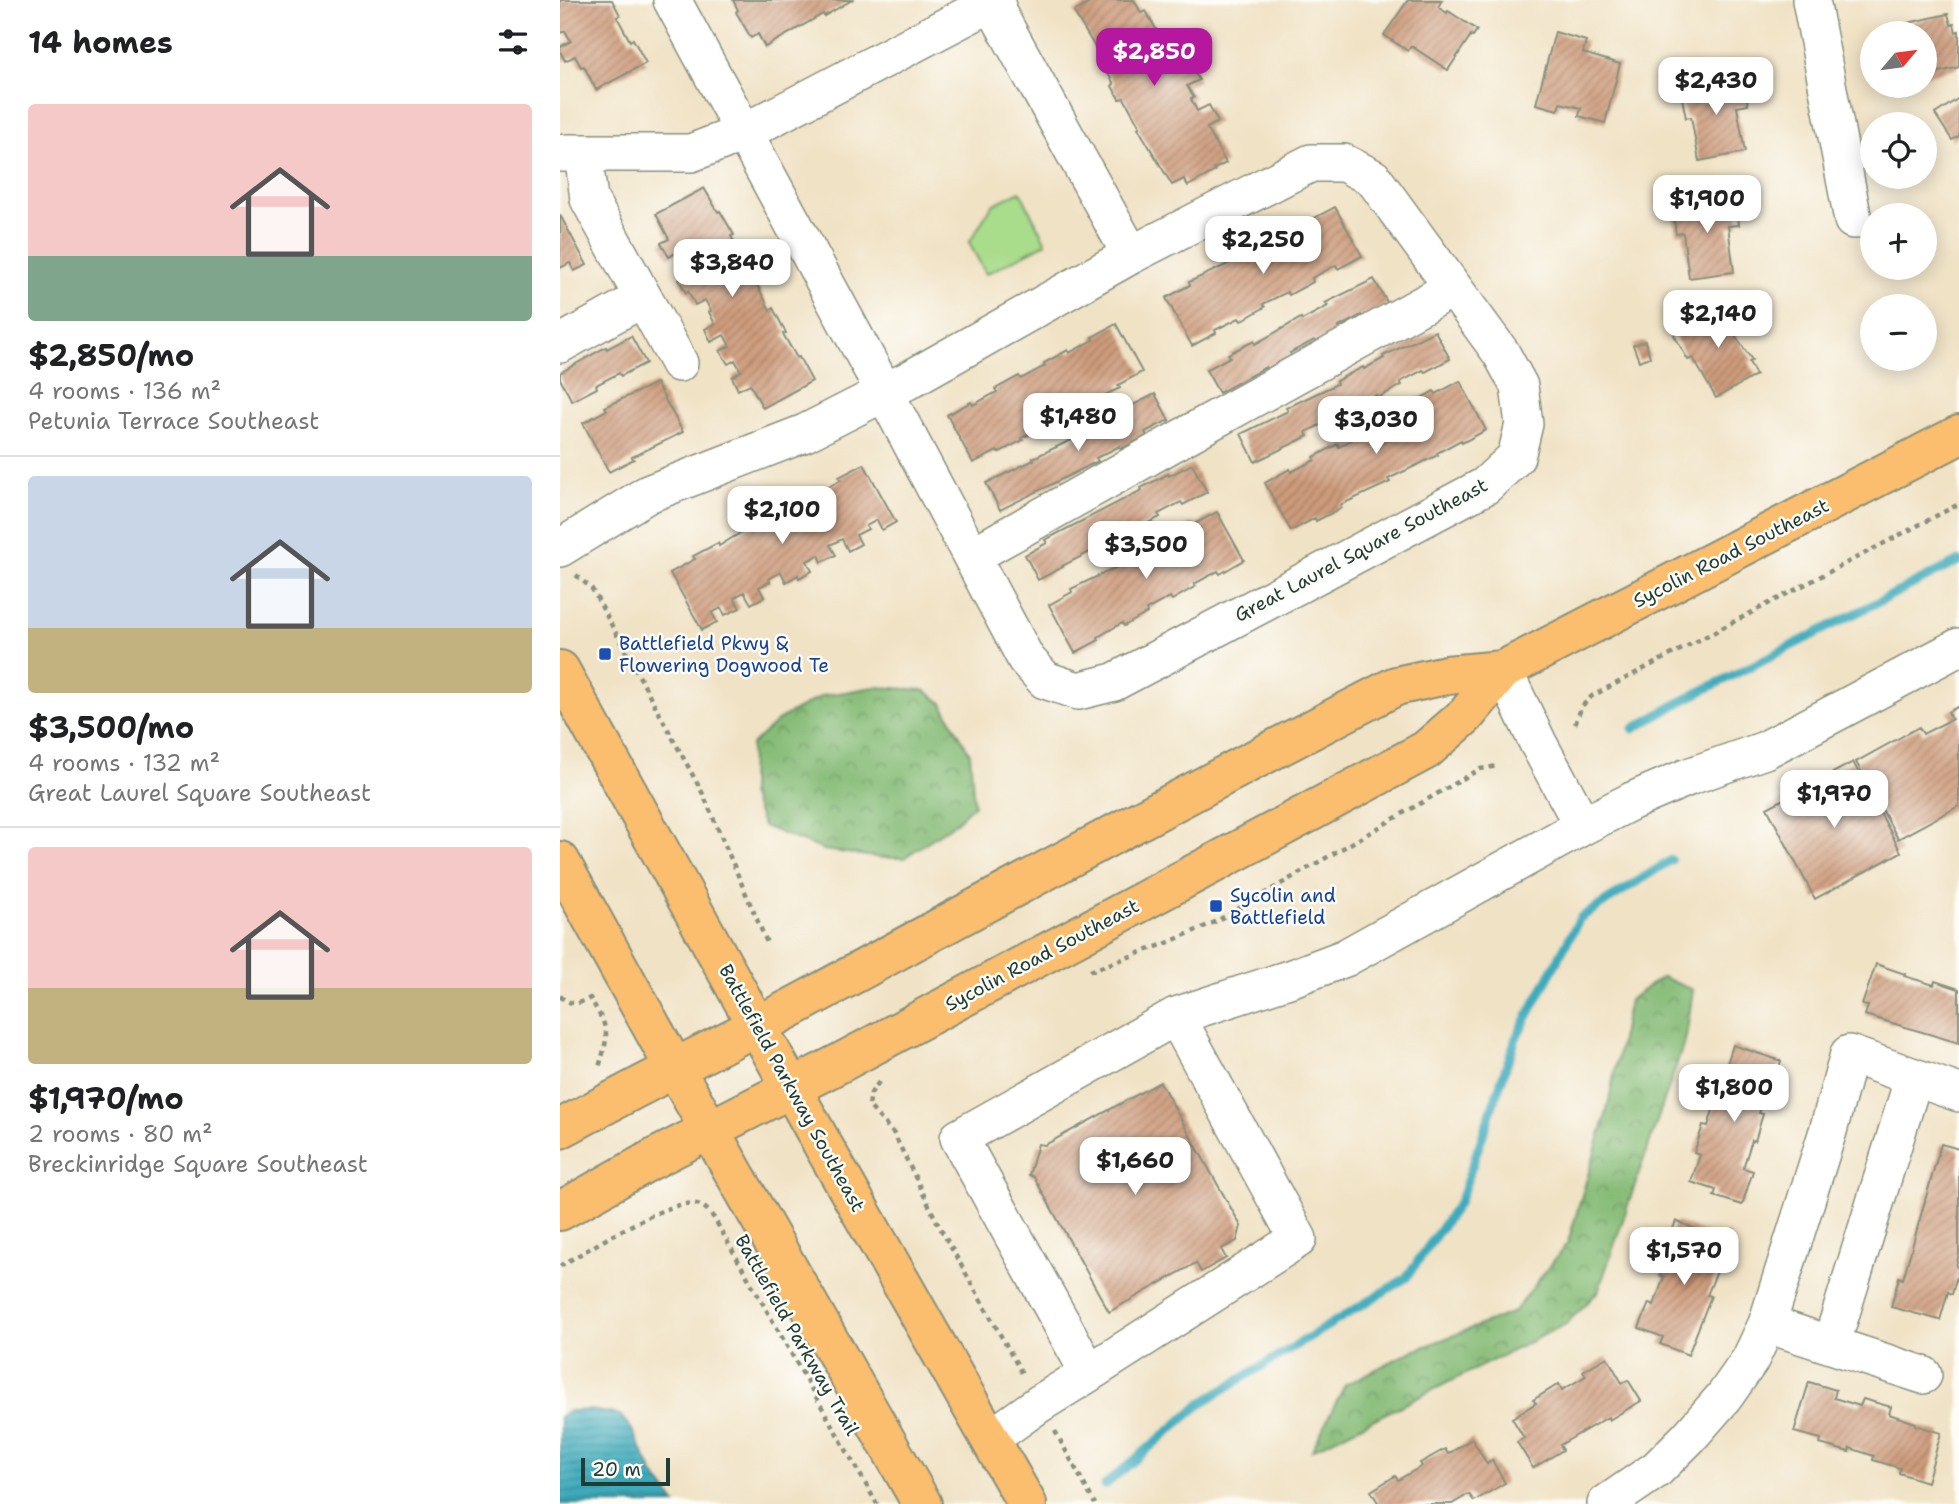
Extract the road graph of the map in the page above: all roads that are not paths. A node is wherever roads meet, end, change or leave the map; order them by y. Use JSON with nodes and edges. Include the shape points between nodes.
{"nodes":[{"id":1,"x":672,"y":0,"type":"edge"},
{"id":2,"x":1811,"y":0,"type":"edge"},
{"id":3,"x":995,"y":1,"type":"edge"},
{"id":4,"x":743,"y":133,"type":"junction"},
{"id":5,"x":572,"y":153,"type":"edge"},
{"id":6,"x":1853,"y":220,"type":"dead end"},
{"id":7,"x":1131,"y":256,"type":"junction"},
{"id":8,"x":1453,"y":288,"type":"junction"},
{"id":9,"x":643,"y":298,"type":"junction"},
{"id":10,"x":560,"y":344,"type":"edge"},
{"id":11,"x":679,"y":363,"type":"dead end"},
{"id":12,"x":884,"y":393,"type":"junction"},
{"id":13,"x":1959,"y":435,"type":"edge"},
{"id":14,"x":972,"y":556,"type":"junction"},
{"id":15,"x":567,"y":560,"type":"edge"},
{"id":16,"x":1959,"y":647,"type":"edge"},
{"id":17,"x":560,"y":670,"type":"edge"},
{"id":18,"x":1503,"y":670,"type":"junction"},
{"id":19,"x":1583,"y":827,"type":"junction"},
{"id":20,"x":560,"y":860,"type":"edge"},
{"id":21,"x":1176,"y":1016,"type":"junction"},
{"id":22,"x":757,"y":1025,"type":"junction"},
{"id":23,"x":674,"y":1067,"type":"junction"},
{"id":24,"x":1914,"y":1077,"type":"junction"},
{"id":25,"x":791,"y":1087,"type":"junction"},
{"id":26,"x":1959,"y":1093,"type":"edge"},
{"id":27,"x":560,"y":1129,"type":"edge"},
{"id":28,"x":711,"y":1129,"type":"junction"},
{"id":29,"x":560,"y":1211,"type":"edge"},
{"id":30,"x":1768,"y":1324,"type":"junction"},
{"id":31,"x":1831,"y":1345,"type":"junction"},
{"id":32,"x":1089,"y":1373,"type":"junction"},
{"id":33,"x":1923,"y":1375,"type":"dead end"},
{"id":34,"x":991,"y":1438,"type":"junction"},
{"id":35,"x":922,"y":1504,"type":"edge"},
{"id":36,"x":1027,"y":1504,"type":"edge"},
{"id":37,"x":1606,"y":1504,"type":"edge"}],
"edges":[{"from":1,"to":4,"type":"street","name":"Great Laurel Square Southeast"},
{"from":2,"to":6,"type":"street"},
{"from":3,"to":4,"type":"street"},
{"from":3,"to":7,"type":"street"},
{"from":4,"to":5,"type":"street","via":[[691,153]]},
{"from":4,"to":12,"type":"street","name":"Great Laurel Square Southeast"},
{"from":5,"to":9,"type":"street","via":[[589,199]]},
{"from":7,"to":8,"type":"street","name":"Great Laurel Square Southeast","via":[[1311,163],[1344,163],[1373,178]]},
{"from":7,"to":12,"type":"street","name":"Great Laurel Square Southeast"},
{"from":8,"to":14,"type":"street"},
{"from":8,"to":14,"type":"street","name":"Great Laurel Square Southeast","via":[[1519,386],[1524,424],[1516,457],[1485,486],[1114,682],[1078,691],[1045,680],[1027,659]]},
{"from":9,"to":10,"type":"street"},
{"from":9,"to":11,"type":"street"},
{"from":12,"to":14,"type":"street","name":"Great Laurel Square Southeast"},
{"from":12,"to":15,"type":"street","via":[[805,433],[648,494]]},
{"from":13,"to":18,"type":"main road","name":"Sycolin Road Southeast"},
{"from":16,"to":19,"type":"street","via":[[1765,750],[1688,777]]},
{"from":17,"to":22,"type":"main road","name":"Battlefield Parkway Southeast"},
{"from":18,"to":19,"type":"street"},
{"from":18,"to":22,"type":"main road","name":"Sycolin Road Southeast","via":[[1396,686]]},
{"from":18,"to":25,"type":"main road","name":"Sycolin Road Southeast","via":[[1466,715],[1426,750]]},
{"from":19,"to":21,"type":"street","via":[[1345,958]]},
{"from":20,"to":23,"type":"main road"},
{"from":21,"to":32,"type":"street","via":[[1298,1239]]},
{"from":21,"to":32,"type":"street","via":[[959,1138]]},
{"from":22,"to":23,"type":"main road","name":"Sycolin Road Southeast"},
{"from":22,"to":25,"type":"main road","name":"Battlefield Parkway Southeast"},
{"from":23,"to":27,"type":"main road","name":"Sycolin Road Southeast"},
{"from":23,"to":28,"type":"main road"},
{"from":24,"to":26,"type":"street"},
{"from":24,"to":30,"type":"street","via":[[1849,1054]]},
{"from":24,"to":31,"type":"street"},
{"from":25,"to":28,"type":"main road","name":"Sycolin Road Southeast"},
{"from":25,"to":34,"type":"main road","name":"Battlefield Parkway Southeast"},
{"from":28,"to":29,"type":"main road","name":"Sycolin Road Southeast"},
{"from":28,"to":35,"type":"main road"},
{"from":30,"to":31,"type":"street"},
{"from":30,"to":37,"type":"street","via":[[1750,1360],[1689,1437],[1657,1469]]},
{"from":31,"to":33,"type":"street"},
{"from":32,"to":34,"type":"street"},
{"from":34,"to":36,"type":"main road","name":"Battlefield Parkway Southeast"}]}
